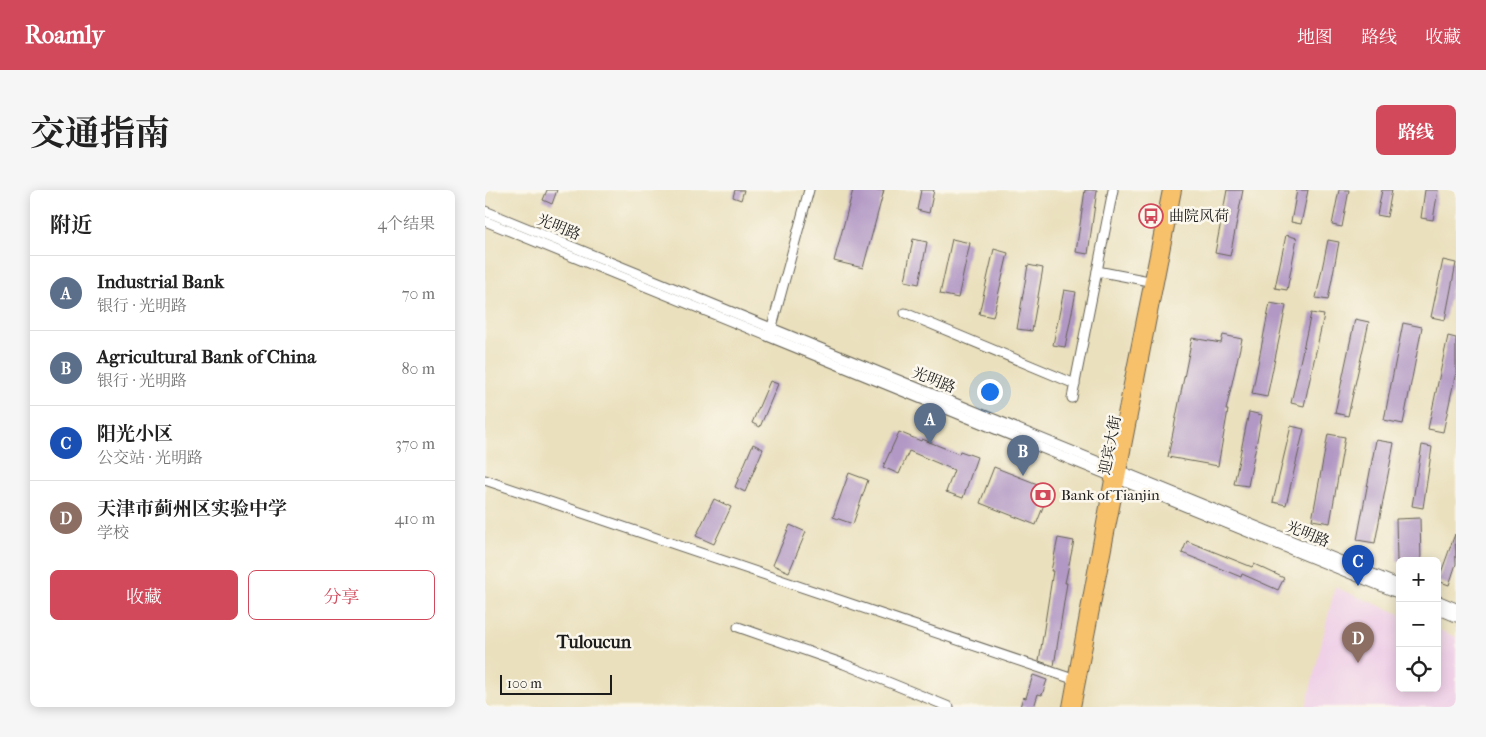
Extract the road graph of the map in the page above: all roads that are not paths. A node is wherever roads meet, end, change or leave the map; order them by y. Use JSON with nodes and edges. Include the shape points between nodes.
{"nodes":[{"id":1,"x":809,"y":190,"type":"edge"},
{"id":2,"x":1113,"y":190,"type":"edge"},
{"id":3,"x":1168,"y":190,"type":"edge"},
{"id":4,"x":1177,"y":190,"type":"edge"},
{"id":5,"x":485,"y":212,"type":"edge"},
{"id":6,"x":485,"y":221,"type":"edge"},
{"id":7,"x":1097,"y":271,"type":"junction"},
{"id":8,"x":1149,"y":281,"type":"junction"},
{"id":9,"x":905,"y":313,"type":"dead end"},
{"id":10,"x":771,"y":333,"type":"junction"},
{"id":11,"x":1075,"y":384,"type":"junction"},
{"id":12,"x":1072,"y":398,"type":"dead end"},
{"id":13,"x":1115,"y":474,"type":"junction"},
{"id":14,"x":485,"y":480,"type":"edge"},
{"id":15,"x":1396,"y":583,"type":"edge"},
{"id":16,"x":1396,"y":592,"type":"edge"},
{"id":17,"x":1441,"y":602,"type":"edge"},
{"id":18,"x":1456,"y":608,"type":"edge"},
{"id":19,"x":1441,"y":611,"type":"edge"},
{"id":20,"x":1456,"y":617,"type":"edge"},
{"id":21,"x":738,"y":627,"type":"dead end"},
{"id":22,"x":1073,"y":679,"type":"junction"},
{"id":23,"x":949,"y":707,"type":"edge"},
{"id":24,"x":1067,"y":707,"type":"edge"},
{"id":25,"x":1075,"y":707,"type":"edge"}],
"edges":[{"from":1,"to":10,"type":"street"},
{"from":2,"to":7,"type":"street"},
{"from":3,"to":8,"type":"main road","name":"迎宾大街"},
{"from":4,"to":13,"type":"main road","name":"迎宾大街"},
{"from":5,"to":10,"type":"street","name":"光明路"},
{"from":6,"to":10,"type":"street","name":"光明路"},
{"from":7,"to":8,"type":"street"},
{"from":7,"to":11,"type":"street"},
{"from":8,"to":13,"type":"main road","name":"迎宾大街"},
{"from":9,"to":11,"type":"street"},
{"from":10,"to":13,"type":"street","name":"光明路"},
{"from":11,"to":12,"type":"street"},
{"from":13,"to":15,"type":"street","name":"光明路"},
{"from":13,"to":16,"type":"street","name":"光明路"},
{"from":13,"to":22,"type":"main road","name":"迎宾大街"},
{"from":13,"to":25,"type":"main road","name":"迎宾大街"},
{"from":14,"to":22,"type":"street"},
{"from":17,"to":18,"type":"street"},
{"from":19,"to":20,"type":"street"},
{"from":21,"to":23,"type":"street","via":[[844,664]]},
{"from":22,"to":24,"type":"main road","name":"迎宾大街"}]}
